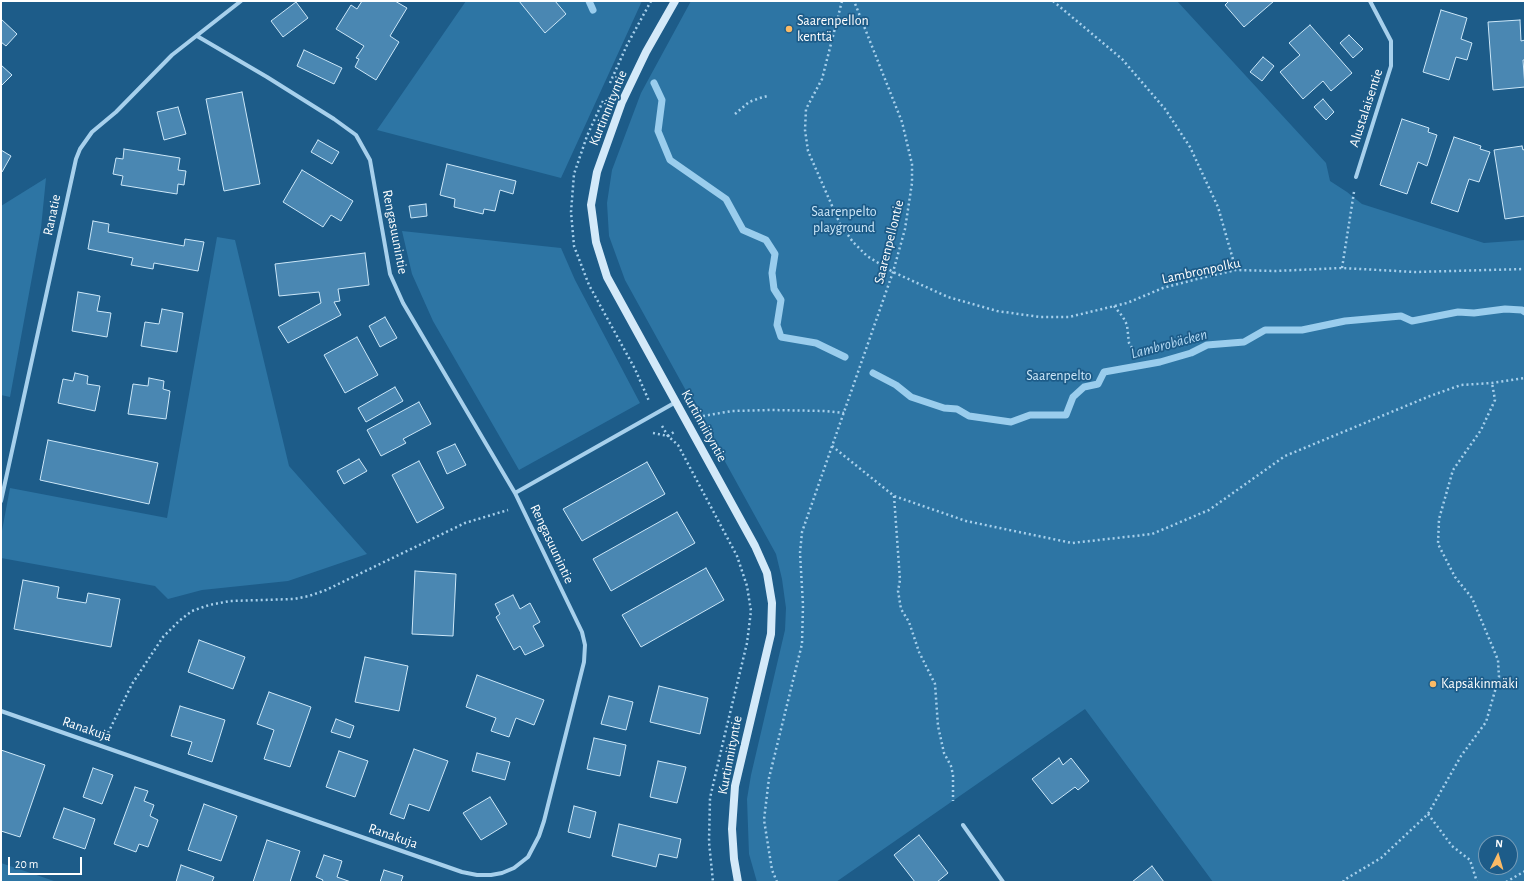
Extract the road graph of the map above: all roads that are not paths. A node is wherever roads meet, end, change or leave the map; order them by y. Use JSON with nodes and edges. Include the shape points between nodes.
{"nodes":[{"id":1,"x":241,"y":1,"type":"edge"},
{"id":2,"x":675,"y":1,"type":"edge"},
{"id":3,"x":1370,"y":1,"type":"edge"},
{"id":4,"x":196,"y":36,"type":"junction"},
{"id":5,"x":1356,"y":177,"type":"road end"},
{"id":6,"x":676,"y":402,"type":"junction"},
{"id":7,"x":515,"y":493,"type":"junction"},
{"id":8,"x":1,"y":501,"type":"edge"},
{"id":9,"x":568,"y":606,"type":"joint"},
{"id":10,"x":1,"y":711,"type":"edge"},
{"id":11,"x":963,"y":825,"type":"dead end"},
{"id":12,"x":738,"y":882,"type":"edge"},
{"id":13,"x":1003,"y":882,"type":"edge"}],
"edges":[{"from":1,"to":4,"type":"street","name":"Ranatie"},
{"from":2,"to":6,"type":"street","name":"Kurtinniityntie","via":[[622,102],[597,172],[591,205],[596,242],[607,277]]},
{"from":3,"to":5,"type":"street","name":"Alustalaisentie","via":[[1391,41],[1391,66]]},
{"from":4,"to":7,"type":"street","name":"Rengasuunintie","via":[[267,77],[356,135],[370,160],[390,274],[403,303]]},
{"from":4,"to":8,"type":"street","name":"Ranatie","via":[[172,55],[116,112],[92,132],[80,149]]},
{"from":6,"to":7,"type":"street","name":"Rengasuunintie"},
{"from":6,"to":12,"type":"street","name":"Kurtinniityntie","via":[[756,546],[767,573],[772,603],[770,634],[735,786],[732,829]]},
{"from":7,"to":9,"type":"street","name":"Rengasuunintie"},
{"from":9,"to":10,"type":"street","name":"Ranakuja","via":[[582,632],[585,644],[584,662],[539,836],[528,857],[514,868],[502,873],[477,875],[462,872]]},
{"from":11,"to":13,"type":"street"}]}
